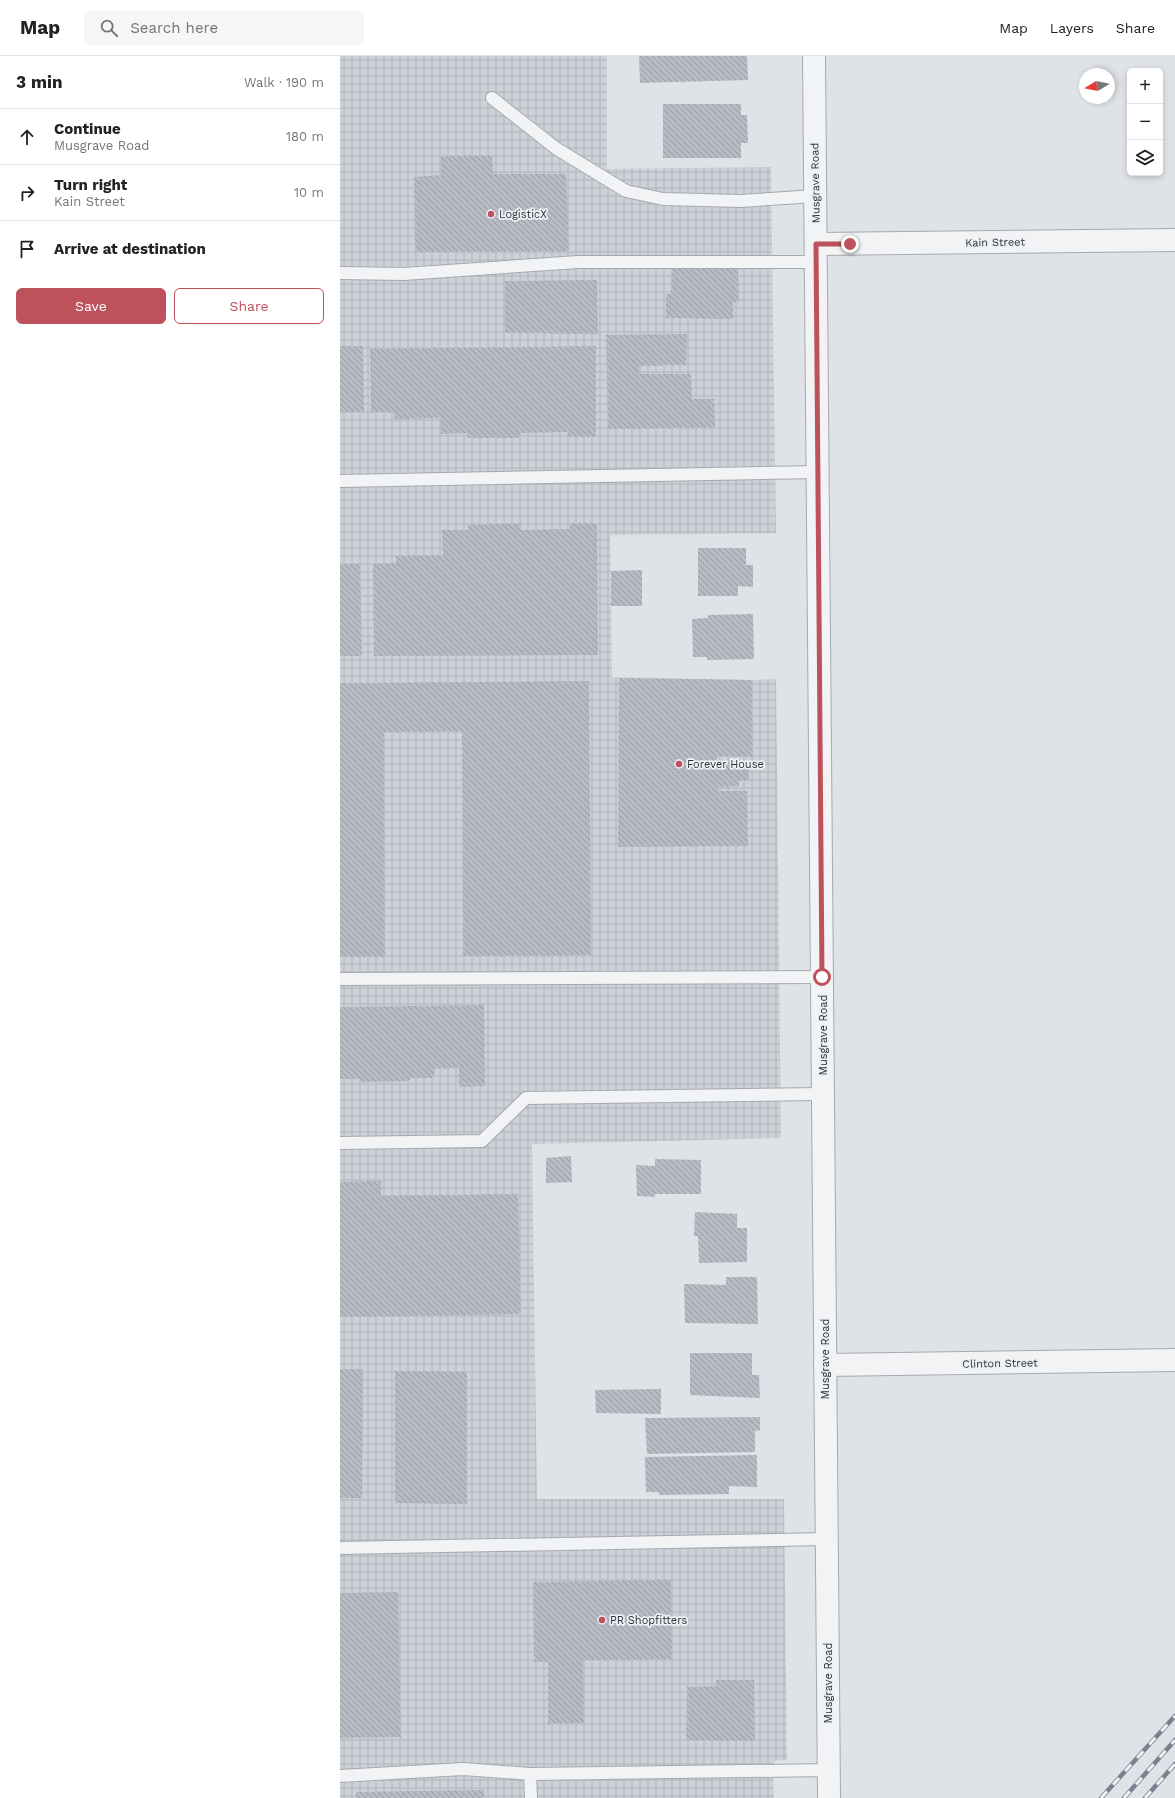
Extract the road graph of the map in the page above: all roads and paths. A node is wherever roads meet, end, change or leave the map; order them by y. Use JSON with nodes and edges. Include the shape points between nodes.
{"nodes":[{"id":1,"x":814,"y":56,"type":"edge"},
{"id":2,"x":492,"y":98,"type":"dead end"},
{"id":3,"x":815,"y":196,"type":"junction"},
{"id":4,"x":1175,"y":240,"type":"edge"},
{"id":5,"x":816,"y":253,"type":"junction"},
{"id":6,"x":340,"y":273,"type":"edge"},
{"id":7,"x":818,"y":472,"type":"junction"},
{"id":8,"x":340,"y":480,"type":"edge"},
{"id":9,"x":822,"y":977,"type":"junction"},
{"id":10,"x":340,"y":979,"type":"edge"},
{"id":11,"x":823,"y":1094,"type":"junction"},
{"id":12,"x":340,"y":1143,"type":"edge"},
{"id":13,"x":1175,"y":1360,"type":"edge"},
{"id":14,"x":825,"y":1365,"type":"junction"},
{"id":15,"x":827,"y":1539,"type":"junction"},
{"id":16,"x":340,"y":1548,"type":"edge"},
{"id":17,"x":828,"y":1770,"type":"junction"},
{"id":18,"x":530,"y":1774,"type":"junction"},
{"id":19,"x":340,"y":1776,"type":"edge"},
{"id":20,"x":530,"y":1798,"type":"edge"},
{"id":21,"x":829,"y":1798,"type":"edge"}],
"edges":[{"from":1,"to":3,"type":"street","name":"Musgrave Road"},
{"from":2,"to":3,"type":"lane","via":[[557,149],[626,191],[663,199],[740,201]]},
{"from":3,"to":5,"type":"street","name":"Musgrave Road"},
{"from":4,"to":5,"type":"street","name":"Kain Street"},
{"from":5,"to":6,"type":"lane","via":[[578,262],[404,274]]},
{"from":5,"to":7,"type":"street","name":"Musgrave Road"},
{"from":7,"to":8,"type":"lane"},
{"from":7,"to":9,"type":"street","name":"Musgrave Road"},
{"from":9,"to":10,"type":"lane"},
{"from":9,"to":11,"type":"street","name":"Musgrave Road"},
{"from":11,"to":12,"type":"lane","via":[[526,1098],[482,1141]]},
{"from":11,"to":14,"type":"street","name":"Musgrave Road"},
{"from":13,"to":14,"type":"street","name":"Clinton Street"},
{"from":14,"to":15,"type":"street","name":"Musgrave Road"},
{"from":15,"to":16,"type":"lane"},
{"from":15,"to":17,"type":"street","name":"Musgrave Road"},
{"from":17,"to":18,"type":"lane"},
{"from":17,"to":21,"type":"street","name":"Musgrave Road"},
{"from":18,"to":19,"type":"lane","via":[[463,1769]]},
{"from":18,"to":20,"type":"lane"}]}
